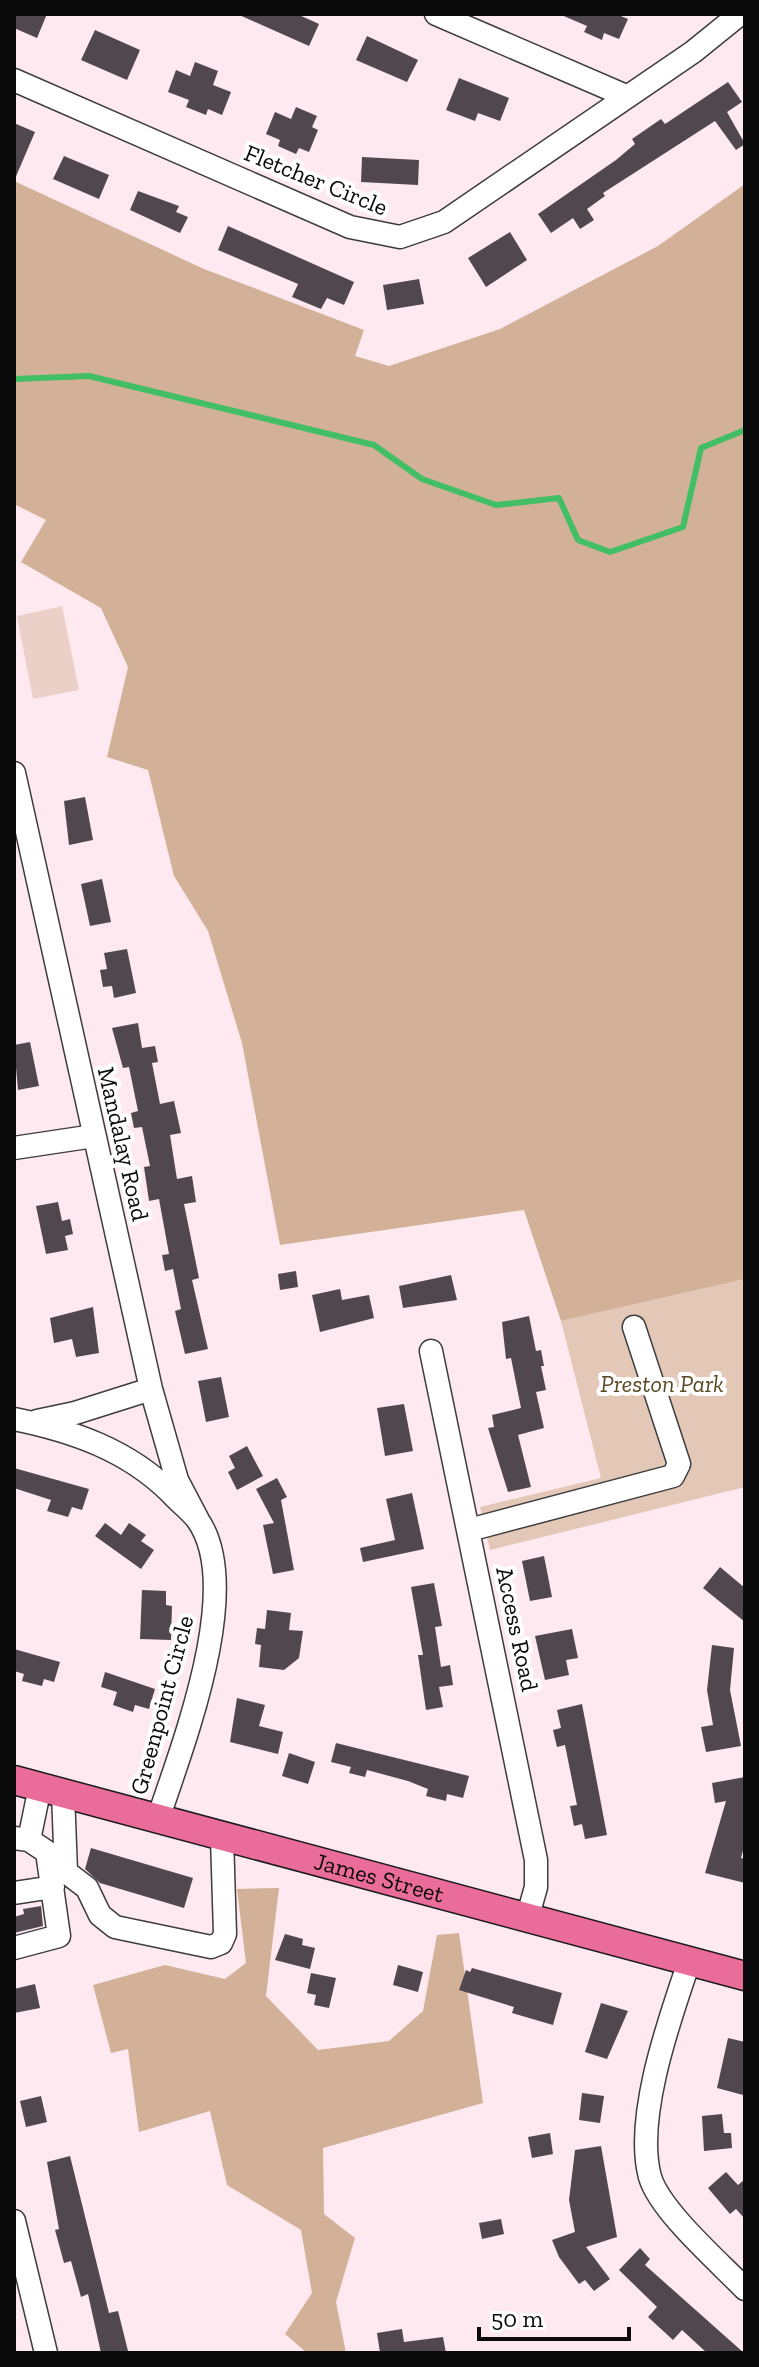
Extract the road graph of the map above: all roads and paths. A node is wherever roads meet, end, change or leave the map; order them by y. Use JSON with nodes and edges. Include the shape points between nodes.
{"nodes":[{"id":1,"x":436,"y":14,"type":"edge"},
{"id":2,"x":740,"y":14,"type":"edge"},
{"id":3,"x":14,"y":80,"type":"edge"},
{"id":4,"x":626,"y":96,"type":"junction"},
{"id":5,"x":14,"y":773,"type":"edge"},
{"id":6,"x":94,"y":1136,"type":"junction"},
{"id":7,"x":14,"y":1148,"type":"edge"},
{"id":8,"x":634,"y":1327,"type":"dead end"},
{"id":9,"x":431,"y":1351,"type":"dead end"},
{"id":10,"x":151,"y":1389,"type":"junction"},
{"id":11,"x":20,"y":1420,"type":"edge"},
{"id":12,"x":198,"y":1520,"type":"junction"},
{"id":13,"x":469,"y":1530,"type":"junction"},
{"id":14,"x":39,"y":1787,"type":"edge"},
{"id":15,"x":158,"y":1819,"type":"junction"},
{"id":16,"x":222,"y":1837,"type":"junction"},
{"id":17,"x":22,"y":1839,"type":"edge"},
{"id":18,"x":53,"y":1887,"type":"junction"},
{"id":19,"x":14,"y":1893,"type":"edge"},
{"id":20,"x":527,"y":1919,"type":"junction"},
{"id":21,"x":14,"y":1948,"type":"edge"},
{"id":22,"x":689,"y":1962,"type":"junction"},
{"id":23,"x":745,"y":1976,"type":"edge"},
{"id":24,"x":14,"y":2221,"type":"edge"},
{"id":25,"x":745,"y":2289,"type":"edge"},
{"id":26,"x":46,"y":2353,"type":"edge"}],
"edges":[{"from":1,"to":4,"type":"street"},
{"from":2,"to":4,"type":"street","name":"Fletcher Circle"},
{"from":3,"to":4,"type":"street","name":"Fletcher Circle","via":[[350,227],[389,237],[444,222]]},
{"from":5,"to":6,"type":"street","name":"Mandalay Road"},
{"from":6,"to":7,"type":"street"},
{"from":6,"to":10,"type":"street","name":"Mandalay Road"},
{"from":8,"to":13,"type":"street","via":[[679,1464],[673,1476]]},
{"from":9,"to":13,"type":"street","name":"Access Road"},
{"from":10,"to":11,"type":"street","name":"Greenpoint Circle","via":[[75,1413]]},
{"from":10,"to":12,"type":"street","name":"Mandalay Road","via":[[177,1480]]},
{"from":11,"to":12,"type":"street","name":"Greenpoint Circle","via":[[84,1437],[124,1456]]},
{"from":12,"to":15,"type":"street","name":"Greenpoint Circle","via":[[213,1572],[212,1631]]},
{"from":13,"to":20,"type":"street","name":"Access Road","via":[[536,1860],[536,1887]]},
{"from":14,"to":15,"type":"main road","name":"James Street"},
{"from":14,"to":16,"type":"street","via":[[66,1872],[87,1888],[100,1915],[115,1927],[211,1947],[221,1943]]},
{"from":14,"to":17,"type":"street"},
{"from":15,"to":16,"type":"main road","name":"James Street"},
{"from":16,"to":20,"type":"main road","name":"James Street"},
{"from":17,"to":18,"type":"street","via":[[47,1852]]},
{"from":18,"to":19,"type":"street"},
{"from":18,"to":21,"type":"street","via":[[59,1936]]},
{"from":20,"to":22,"type":"main road","name":"James Street"},
{"from":22,"to":23,"type":"main road","name":"James Street"},
{"from":22,"to":25,"type":"street","via":[[653,2081],[651,2178],[676,2218]]},
{"from":24,"to":26,"type":"street"}]}
